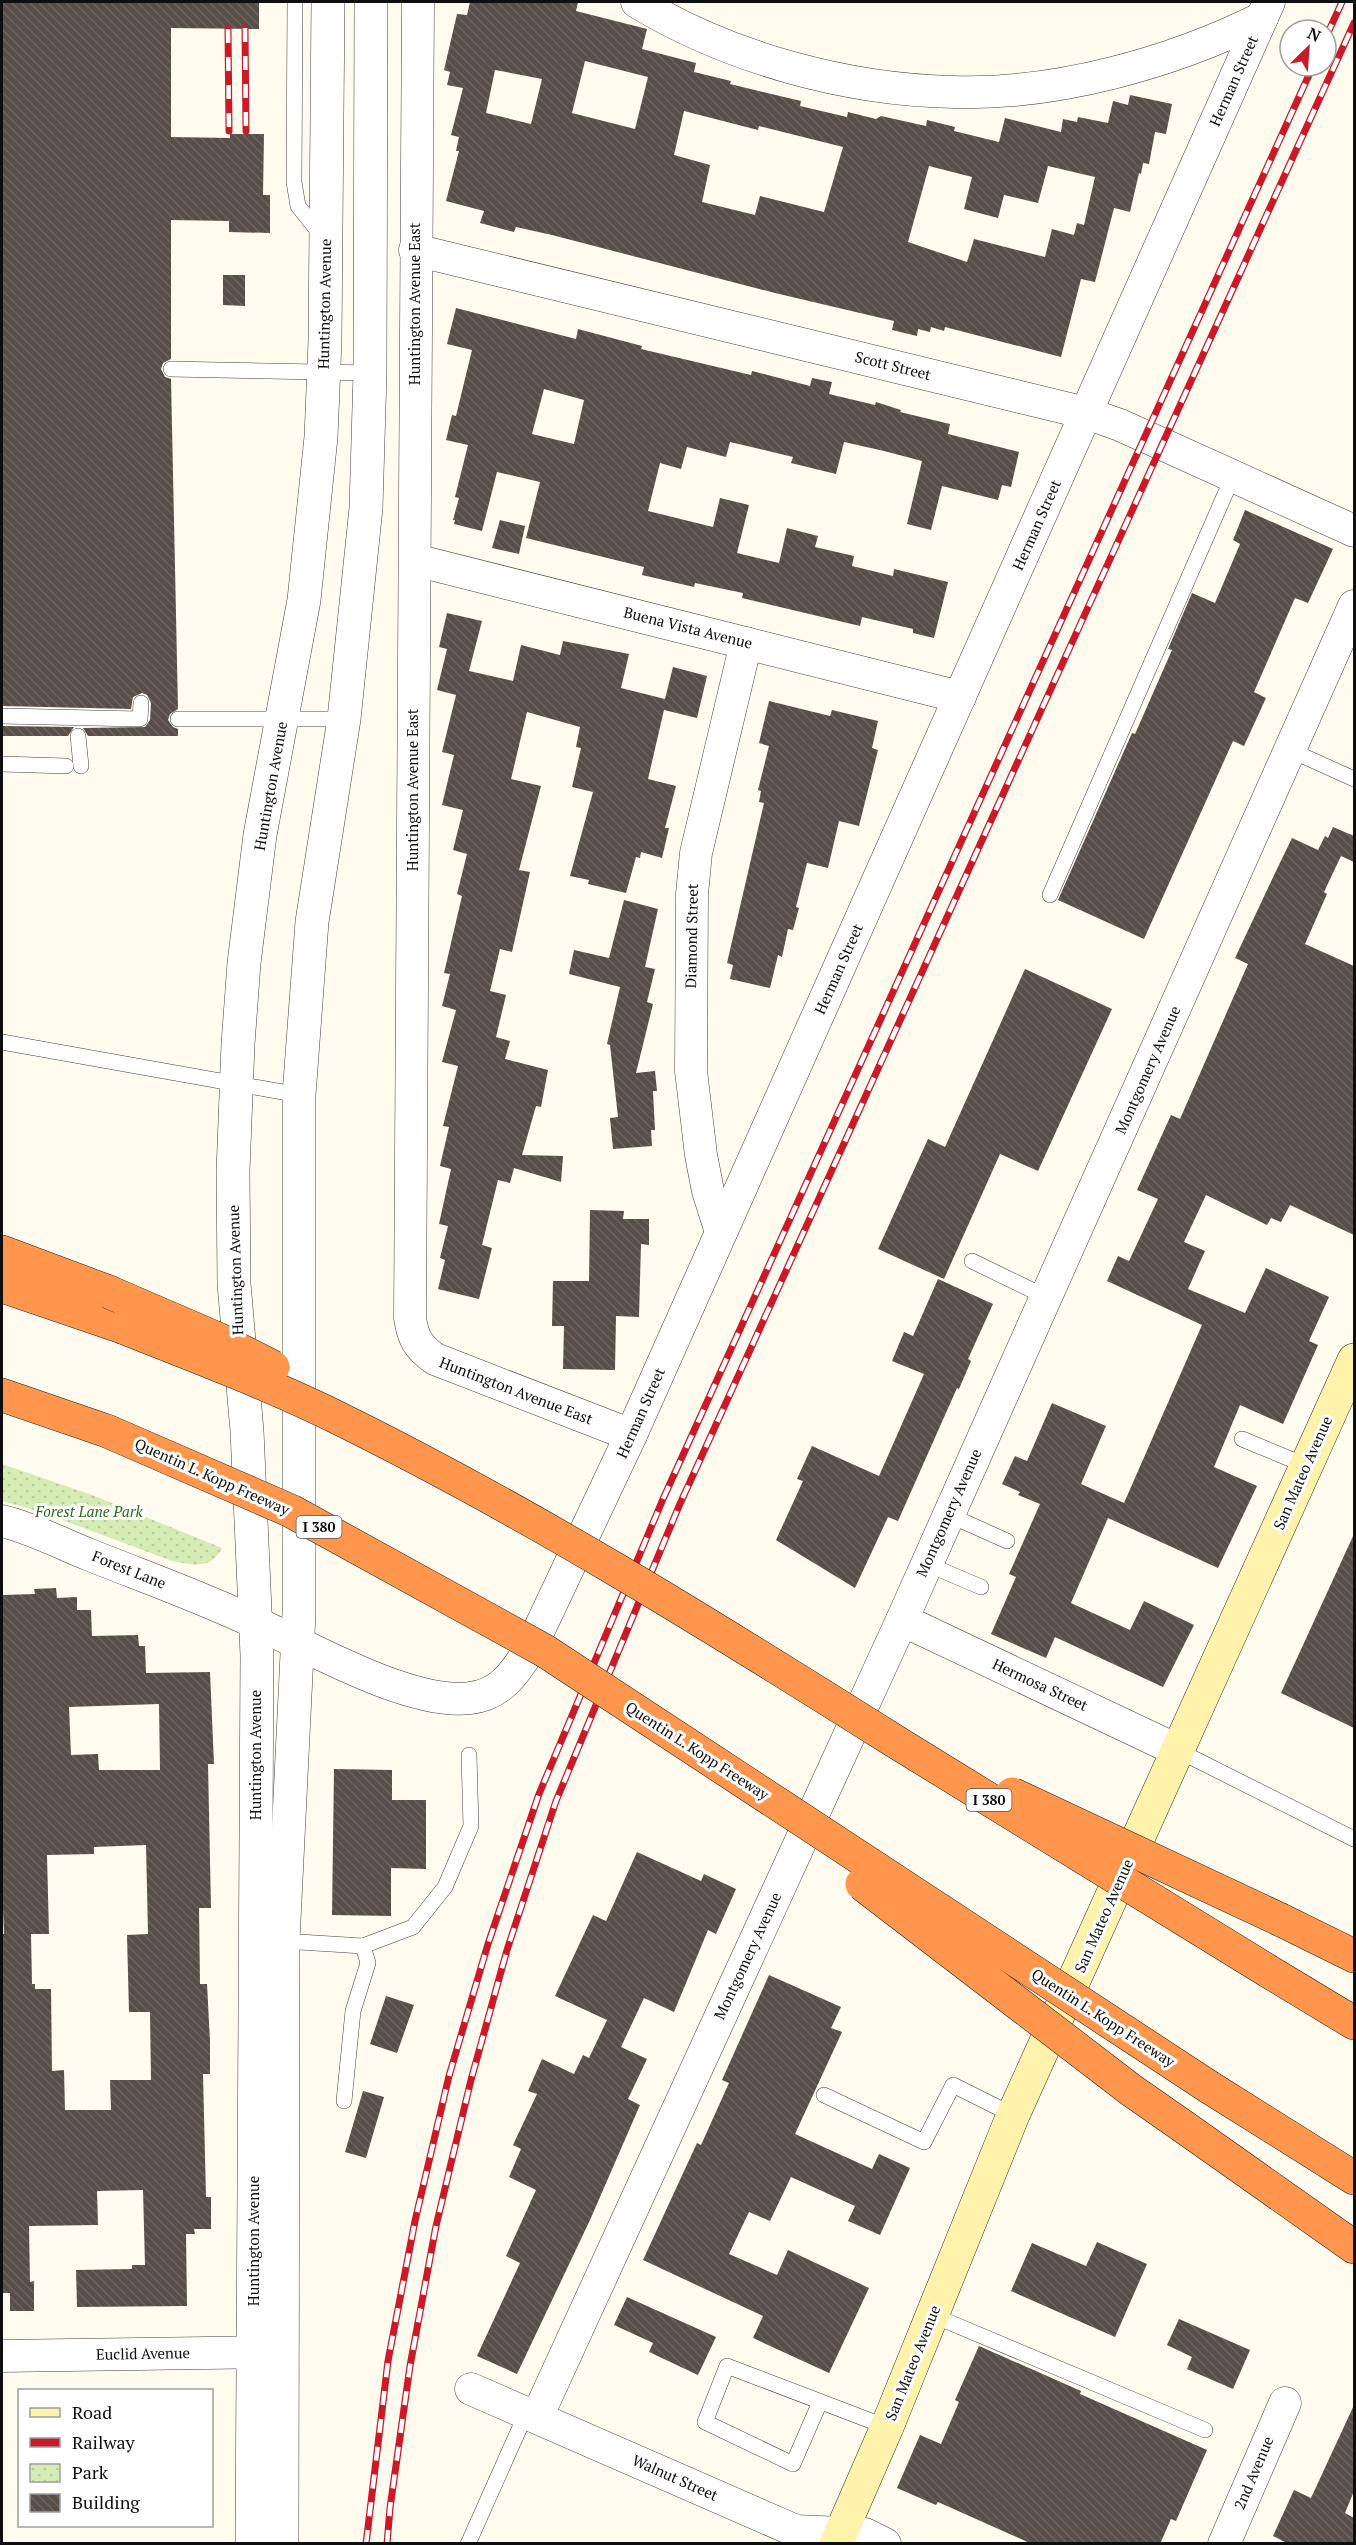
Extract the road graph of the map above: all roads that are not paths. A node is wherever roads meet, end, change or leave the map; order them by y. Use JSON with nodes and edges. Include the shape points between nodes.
{"nodes":[{"id":1,"x":295,"y":2,"type":"edge"},
{"id":2,"x":328,"y":2,"type":"edge"},
{"id":3,"x":371,"y":2,"type":"edge"},
{"id":4,"x":418,"y":2,"type":"edge"},
{"id":5,"x":637,"y":2,"type":"edge"},
{"id":6,"x":1266,"y":10,"type":"edge"},
{"id":7,"x":326,"y":241,"type":"junction"},
{"id":8,"x":415,"y":250,"type":"junction"},
{"id":9,"x":171,"y":369,"type":"dead end"},
{"id":10,"x":324,"y":372,"type":"junction"},
{"id":11,"x":370,"y":373,"type":"junction"},
{"id":12,"x":1086,"y":413,"type":"junction"},
{"id":13,"x":1233,"y":476,"type":"junction"},
{"id":14,"x":1354,"y":531,"type":"edge"},
{"id":15,"x":415,"y":560,"type":"junction"},
{"id":16,"x":1354,"y":606,"type":"edge"},
{"id":17,"x":746,"y":643,"type":"junction"},
{"id":18,"x":960,"y":697,"type":"junction"},
{"id":19,"x":141,"y":703,"type":"dead end"},
{"id":20,"x":2,"y":716,"type":"edge"},
{"id":21,"x":178,"y":719,"type":"dead end"},
{"id":22,"x":283,"y":719,"type":"junction"},
{"id":23,"x":344,"y":719,"type":"junction"},
{"id":24,"x":78,"y":736,"type":"dead end"},
{"id":25,"x":1290,"y":750,"type":"junction"},
{"id":26,"x":2,"y":764,"type":"edge"},
{"id":27,"x":1354,"y":779,"type":"edge"},
{"id":28,"x":1050,"y":896,"type":"dead end"},
{"id":29,"x":2,"y":1042,"type":"edge"},
{"id":30,"x":236,"y":1085,"type":"junction"},
{"id":31,"x":299,"y":1095,"type":"junction"},
{"id":32,"x":721,"y":1232,"type":"junction"},
{"id":33,"x":2,"y":1252,"type":"edge"},
{"id":34,"x":972,"y":1261,"type":"dead end"},
{"id":35,"x":2,"y":1286,"type":"edge"},
{"id":36,"x":1046,"y":1297,"type":"junction"},
{"id":37,"x":1351,"y":1375,"type":"edge"},
{"id":38,"x":2,"y":1395,"type":"edge"},
{"id":39,"x":2,"y":1404,"type":"edge"},
{"id":40,"x":107,"y":1431,"type":"junction"},
{"id":41,"x":631,"y":1435,"type":"junction"},
{"id":42,"x":1242,"y":1439,"type":"dead end"},
{"id":43,"x":1307,"y":1466,"type":"junction"},
{"id":44,"x":949,"y":1515,"type":"junction"},
{"id":45,"x":2,"y":1521,"type":"edge"},
{"id":46,"x":542,"y":1528,"type":"junction"},
{"id":47,"x":1007,"y":1541,"type":"dead end"},
{"id":48,"x":927,"y":1564,"type":"junction"},
{"id":49,"x":981,"y":1587,"type":"dead end"},
{"id":50,"x":902,"y":1620,"type":"junction"},
{"id":51,"x":255,"y":1622,"type":"junction"},
{"id":52,"x":712,"y":1626,"type":"junction"},
{"id":53,"x":298,"y":1643,"type":"junction"},
{"id":54,"x":646,"y":1718,"type":"junction"},
{"id":55,"x":1179,"y":1751,"type":"junction"},
{"id":56,"x":469,"y":1755,"type":"dead end"},
{"id":57,"x":1354,"y":1839,"type":"edge"},
{"id":58,"x":283,"y":1941,"type":"junction"},
{"id":59,"x":363,"y":1946,"type":"junction"},
{"id":60,"x":1354,"y":1956,"type":"edge"},
{"id":61,"x":1354,"y":2023,"type":"edge"},
{"id":62,"x":824,"y":2095,"type":"dead end"},
{"id":63,"x":344,"y":2101,"type":"dead end"},
{"id":64,"x":1013,"y":2115,"type":"junction"},
{"id":65,"x":1354,"y":2178,"type":"edge"},
{"id":66,"x":1354,"y":2247,"type":"edge"},
{"id":67,"x":932,"y":2315,"type":"junction"},
{"id":68,"x":269,"y":2352,"type":"junction"},
{"id":69,"x":2,"y":2356,"type":"edge"},
{"id":70,"x":471,"y":2388,"type":"dead end"},
{"id":71,"x":820,"y":2402,"type":"junction"},
{"id":72,"x":1285,"y":2403,"type":"dead end"},
{"id":73,"x":537,"y":2417,"type":"junction"},
{"id":74,"x":887,"y":2427,"type":"junction"},
{"id":75,"x":1205,"y":2430,"type":"dead end"},
{"id":76,"x":838,"y":2539,"type":"edge"},
{"id":77,"x":252,"y":2544,"type":"edge"},
{"id":78,"x":282,"y":2544,"type":"edge"},
{"id":79,"x":468,"y":2544,"type":"edge"},
{"id":80,"x":885,"y":2544,"type":"edge"},
{"id":81,"x":1224,"y":2544,"type":"edge"}],
"edges":[{"from":1,"to":7,"type":"lane","via":[[294,182],[298,206]]},
{"from":2,"to":7,"type":"street","name":"Huntington Avenue"},
{"from":3,"to":11,"type":"street","name":"Huntington Avenue"},
{"from":4,"to":8,"type":"street","name":"Huntington Avenue East"},
{"from":5,"to":6,"type":"street","via":[[689,28],[770,60],[894,88],[955,93],[1010,90],[1124,69],[1222,38]]},
{"from":6,"to":12,"type":"street","name":"Herman Street"},
{"from":7,"to":10,"type":"street","name":"Huntington Avenue"},
{"from":8,"to":12,"type":"street","name":"Scott Street"},
{"from":8,"to":15,"type":"street","name":"Huntington Avenue East"},
{"from":9,"to":10,"type":"lane"},
{"from":10,"to":11,"type":"lane"},
{"from":10,"to":22,"type":"street","name":"Huntington Avenue","via":[[312,535]]},
{"from":11,"to":23,"type":"street","name":"Huntington Avenue","via":[[366,508]]},
{"from":12,"to":13,"type":"street","name":"Scott Street","via":[[1120,424]]},
{"from":12,"to":18,"type":"street","name":"Herman Street"},
{"from":13,"to":14,"type":"street","name":"Scott Street"},
{"from":13,"to":28,"type":"lane"},
{"from":15,"to":17,"type":"street","name":"Buena Vista Avenue"},
{"from":15,"to":41,"type":"street","name":"Huntington Avenue East","via":[[412,1335],[420,1348],[435,1359]]},
{"from":16,"to":25,"type":"street","name":"Montgomery Avenue"},
{"from":17,"to":18,"type":"street","name":"Buena Vista Avenue"},
{"from":17,"to":32,"type":"street","name":"Diamond Street","via":[[696,853],[692,894],[691,1071],[701,1155]]},
{"from":18,"to":32,"type":"street","name":"Herman Street"},
{"from":19,"to":20,"type":"lane","via":[[141,719]]},
{"from":21,"to":22,"type":"lane"},
{"from":22,"to":23,"type":"lane"},
{"from":22,"to":30,"type":"street","name":"Huntington Avenue","via":[[260,836],[241,994]]},
{"from":23,"to":31,"type":"street","name":"Huntington Avenue","via":[[312,922]]},
{"from":24,"to":26,"type":"lane","via":[[73,766]]},
{"from":25,"to":27,"type":"lane"},
{"from":25,"to":36,"type":"street","name":"Montgomery Avenue"},
{"from":29,"to":30,"type":"lane"},
{"from":30,"to":31,"type":"lane"},
{"from":30,"to":51,"type":"street","name":"Huntington Avenue","via":[[234,1284],[247,1431]]},
{"from":31,"to":53,"type":"street","name":"Huntington Avenue"},
{"from":32,"to":41,"type":"street","name":"Herman Street"},
{"from":33,"to":46,"type":"highway","bridge":true,"via":[[110,1292],[284,1372],[353,1410]]},
{"from":34,"to":36,"type":"lane"},
{"from":35,"to":46,"type":"highway","number":"I 380","bridge":true,"via":[[122,1327],[326,1413],[417,1458]]},
{"from":36,"to":44,"type":"street","name":"Montgomery Avenue"},
{"from":37,"to":43,"type":"main road","name":"San Mateo Avenue"},
{"from":38,"to":40,"type":"highway","name":"Quentin L. Kopp Freeway","number":"I 380"},
{"from":39,"to":40,"type":"highway"},
{"from":40,"to":54,"type":"highway","name":"Quentin L. Kopp Freeway","number":"I 380","bridge":true,"via":[[291,1511],[531,1643]]},
{"from":41,"to":53,"type":"street","name":"Herman Street","via":[[530,1649],[516,1672],[496,1691],[471,1698],[442,1699],[333,1661]]},
{"from":42,"to":43,"type":"lane"},
{"from":43,"to":55,"type":"main road","name":"San Mateo Avenue"},
{"from":44,"to":47,"type":"lane"},
{"from":44,"to":48,"type":"street","name":"Montgomery Avenue"},
{"from":45,"to":51,"type":"street","name":"Forest Lane"},
{"from":46,"to":52,"type":"highway","number":"I 380","bridge":true},
{"from":48,"to":49,"type":"lane"},
{"from":48,"to":50,"type":"street","name":"Montgomery Avenue"},
{"from":50,"to":55,"type":"street","name":"Hermosa Street"},
{"from":50,"to":73,"type":"street","name":"Montgomery Avenue"},
{"from":51,"to":53,"type":"street","name":"Herman Street"},
{"from":51,"to":68,"type":"street","name":"Huntington Avenue"},
{"from":52,"to":60,"type":"highway","bridge":true,"via":[[998,1787]]},
{"from":52,"to":61,"type":"highway","number":"I 380","bridge":true},
{"from":53,"to":58,"type":"street","name":"Huntington Avenue"},
{"from":54,"to":65,"type":"highway","name":"Quentin L. Kopp Freeway","number":"I 380","bridge":true},
{"from":54,"to":66,"type":"highway","bridge":true,"via":[[1131,2090]]},
{"from":55,"to":57,"type":"lane"},
{"from":55,"to":64,"type":"main road","name":"San Mateo Avenue"},
{"from":56,"to":59,"type":"lane","via":[[471,1826],[445,1887],[413,1926]]},
{"from":58,"to":59,"type":"lane"},
{"from":58,"to":68,"type":"street","name":"Huntington Avenue"},
{"from":59,"to":63,"type":"lane","via":[[368,1963],[353,2011]]},
{"from":62,"to":64,"type":"lane","via":[[924,2142],[952,2085]]},
{"from":64,"to":67,"type":"main road","name":"San Mateo Avenue"},
{"from":67,"to":74,"type":"main road","name":"San Mateo Avenue"},
{"from":67,"to":75,"type":"lane"},
{"from":68,"to":69,"type":"street","name":"Euclid Avenue"},
{"from":68,"to":77,"type":"street","name":"Huntington Avenue"},
{"from":68,"to":78,"type":"street","name":"Huntington Avenue"},
{"from":70,"to":73,"type":"street","name":"Walnut Street"},
{"from":71,"to":71,"type":"lane","via":[[727,2366],[705,2422],[793,2464]]},
{"from":71,"to":74,"type":"lane"},
{"from":72,"to":81,"type":"street","name":"2nd Avenue"},
{"from":73,"to":76,"type":"street","name":"Walnut Street","via":[[796,2531]]},
{"from":73,"to":79,"type":"lane","via":[[520,2425]]},
{"from":74,"to":76,"type":"main road","name":"San Mateo Avenue"},
{"from":76,"to":80,"type":"street","name":"Walnut Street","via":[[865,2534]]}]}
